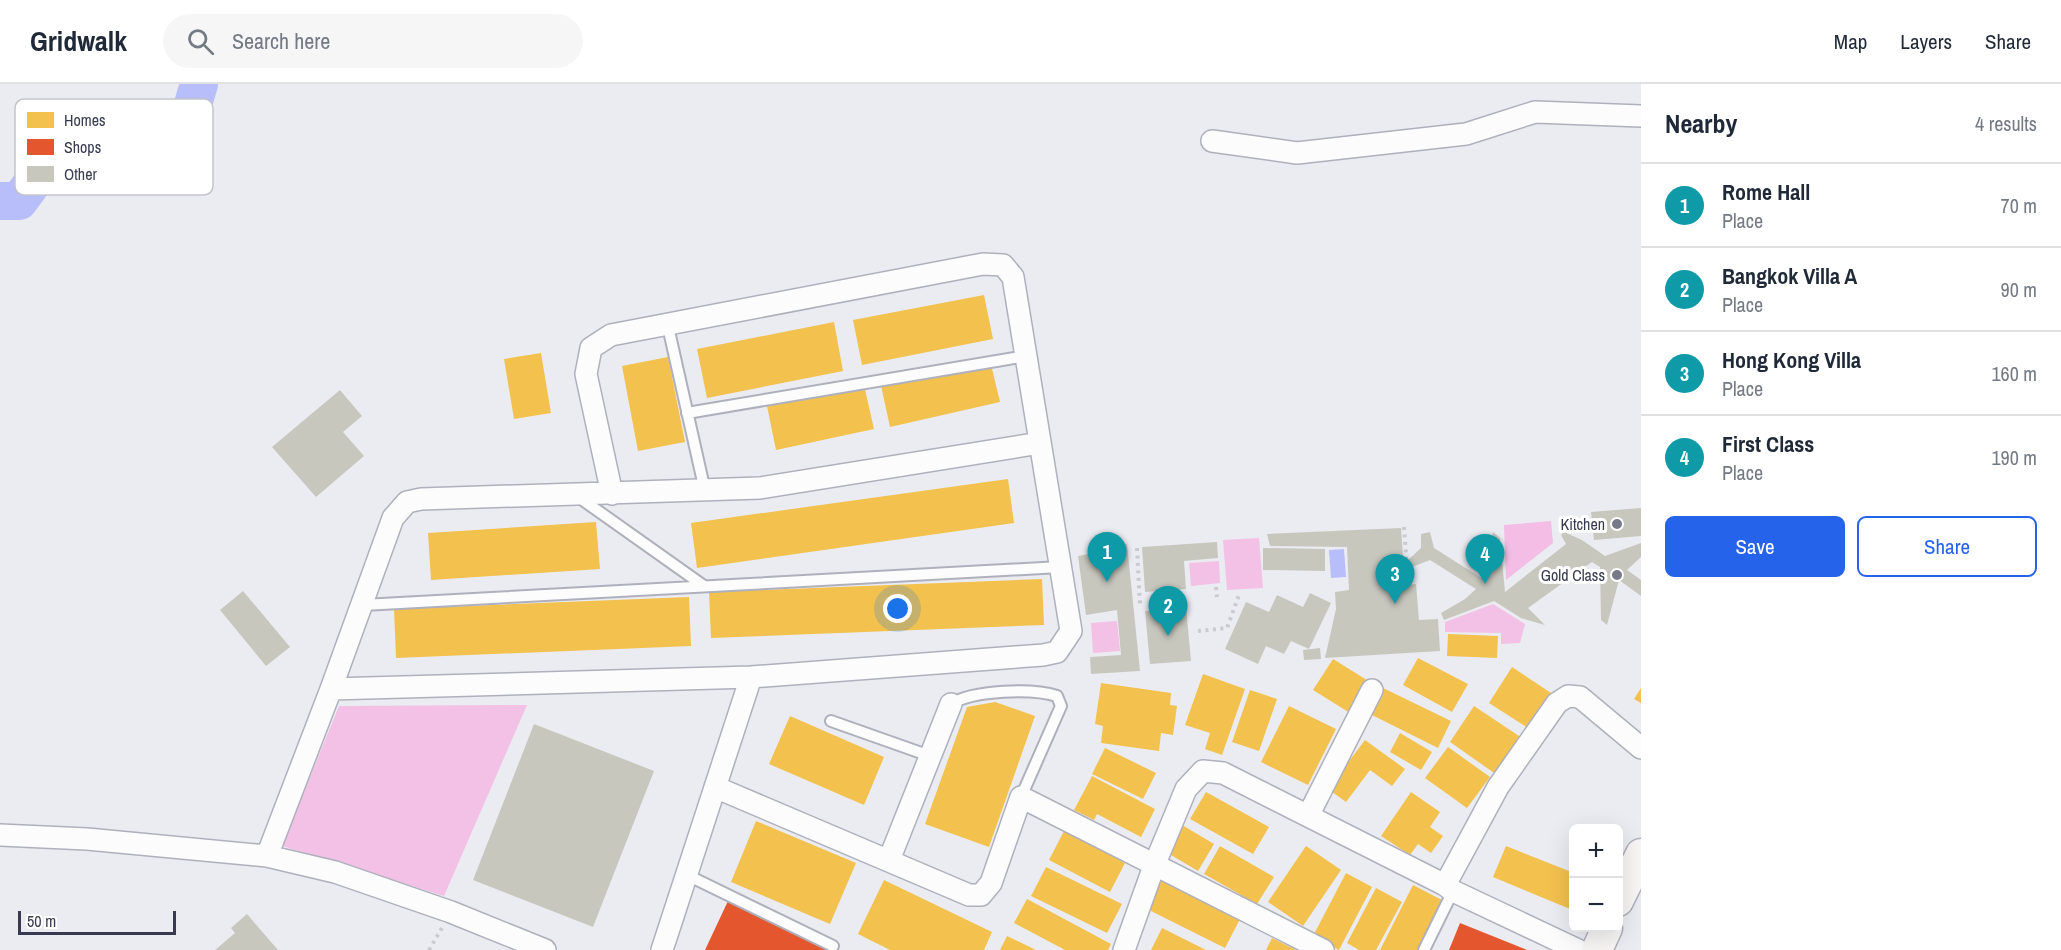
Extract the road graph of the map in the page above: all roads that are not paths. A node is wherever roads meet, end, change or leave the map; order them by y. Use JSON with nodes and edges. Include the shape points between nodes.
{"nodes":[{"id":1,"x":1641,"y":116,"type":"edge"},
{"id":2,"x":1212,"y":141,"type":"dead end"},
{"id":3,"x":667,"y":322,"type":"junction"},
{"id":4,"x":1026,"y":356,"type":"junction"},
{"id":5,"x":687,"y":413,"type":"junction"},
{"id":6,"x":1040,"y":442,"type":"junction"},
{"id":7,"x":705,"y":491,"type":"junction"},
{"id":8,"x":612,"y":494,"type":"junction"},
{"id":9,"x":577,"y":496,"type":"junction"},
{"id":10,"x":1060,"y":567,"type":"junction"},
{"id":11,"x":704,"y":586,"type":"junction"},
{"id":12,"x":363,"y":605,"type":"junction"},
{"id":13,"x":750,"y":677,"type":"junction"},
{"id":14,"x":331,"y":689,"type":"junction"},
{"id":15,"x":1372,"y":690,"type":"dead end"},
{"id":16,"x":951,"y":704,"type":"joint"},
{"id":17,"x":831,"y":722,"type":"dead end"},
{"id":18,"x":1641,"y":748,"type":"edge"},
{"id":19,"x":930,"y":756,"type":"junction"},
{"id":20,"x":715,"y":787,"type":"junction"},
{"id":21,"x":1021,"y":797,"type":"junction"},
{"id":22,"x":1308,"y":816,"type":"junction"},
{"id":23,"x":0,"y":835,"type":"edge"},
{"id":24,"x":1641,"y":854,"type":"edge"},
{"id":25,"x":267,"y":856,"type":"junction"},
{"id":26,"x":889,"y":860,"type":"junction"},
{"id":27,"x":1154,"y":866,"type":"junction"},
{"id":28,"x":687,"y":875,"type":"junction"},
{"id":29,"x":1449,"y":888,"type":"junction"},
{"id":30,"x":1623,"y":891,"type":"edge"},
{"id":31,"x":1605,"y":932,"type":"edge"},
{"id":32,"x":833,"y":946,"type":"dead end"},
{"id":33,"x":545,"y":950,"type":"edge"},
{"id":34,"x":662,"y":950,"type":"edge"},
{"id":35,"x":1124,"y":950,"type":"edge"},
{"id":36,"x":1323,"y":950,"type":"edge"},
{"id":37,"x":1424,"y":950,"type":"edge"},
{"id":38,"x":1578,"y":950,"type":"edge"},
{"id":39,"x":1598,"y":950,"type":"edge"}],
"edges":[{"from":1,"to":2,"type":"street","via":[[1535,112],[1466,134],[1297,153]]},
{"from":3,"to":4,"type":"street","via":[[983,264],[1002,265],[1013,277]]},
{"from":3,"to":5,"type":"lane"},
{"from":3,"to":8,"type":"street","via":[[611,335],[591,348],[586,374]]},
{"from":4,"to":5,"type":"lane"},
{"from":4,"to":6,"type":"street"},
{"from":5,"to":7,"type":"lane"},
{"from":6,"to":7,"type":"street","via":[[760,488]]},
{"from":6,"to":10,"type":"street"},
{"from":7,"to":8,"type":"street"},
{"from":8,"to":9,"type":"street"},
{"from":9,"to":11,"type":"lane"},
{"from":9,"to":12,"type":"street","via":[[407,502],[393,518]]},
{"from":10,"to":11,"type":"lane"},
{"from":10,"to":13,"type":"street","via":[[1071,632],[1057,652]]},
{"from":11,"to":12,"type":"lane"},
{"from":12,"to":14,"type":"street"},
{"from":13,"to":14,"type":"street"},
{"from":13,"to":20,"type":"street"},
{"from":14,"to":25,"type":"street"},
{"from":15,"to":22,"type":"street"},
{"from":16,"to":19,"type":"street"},
{"from":16,"to":21,"type":"lane","via":[[963,697],[1040,691],[1057,696],[1061,706]]},
{"from":17,"to":19,"type":"lane"},
{"from":18,"to":29,"type":"street","via":[[1580,697],[1568,696],[1557,703],[1498,787]]},
{"from":19,"to":26,"type":"street"},
{"from":20,"to":26,"type":"street"},
{"from":20,"to":28,"type":"street"},
{"from":21,"to":26,"type":"street","via":[[991,883],[981,895],[969,895]]},
{"from":21,"to":27,"type":"street"},
{"from":22,"to":27,"type":"street","via":[[1223,773],[1203,771],[1186,789]]},
{"from":22,"to":29,"type":"street"},
{"from":23,"to":25,"type":"street"},
{"from":24,"to":30,"type":"main road"},
{"from":25,"to":33,"type":"street","via":[[335,872]]},
{"from":27,"to":35,"type":"street"},
{"from":27,"to":36,"type":"street"},
{"from":28,"to":32,"type":"lane"},
{"from":28,"to":34,"type":"street"},
{"from":29,"to":37,"type":"lane"},
{"from":29,"to":38,"type":"street"},
{"from":31,"to":39,"type":"main road"}]}
